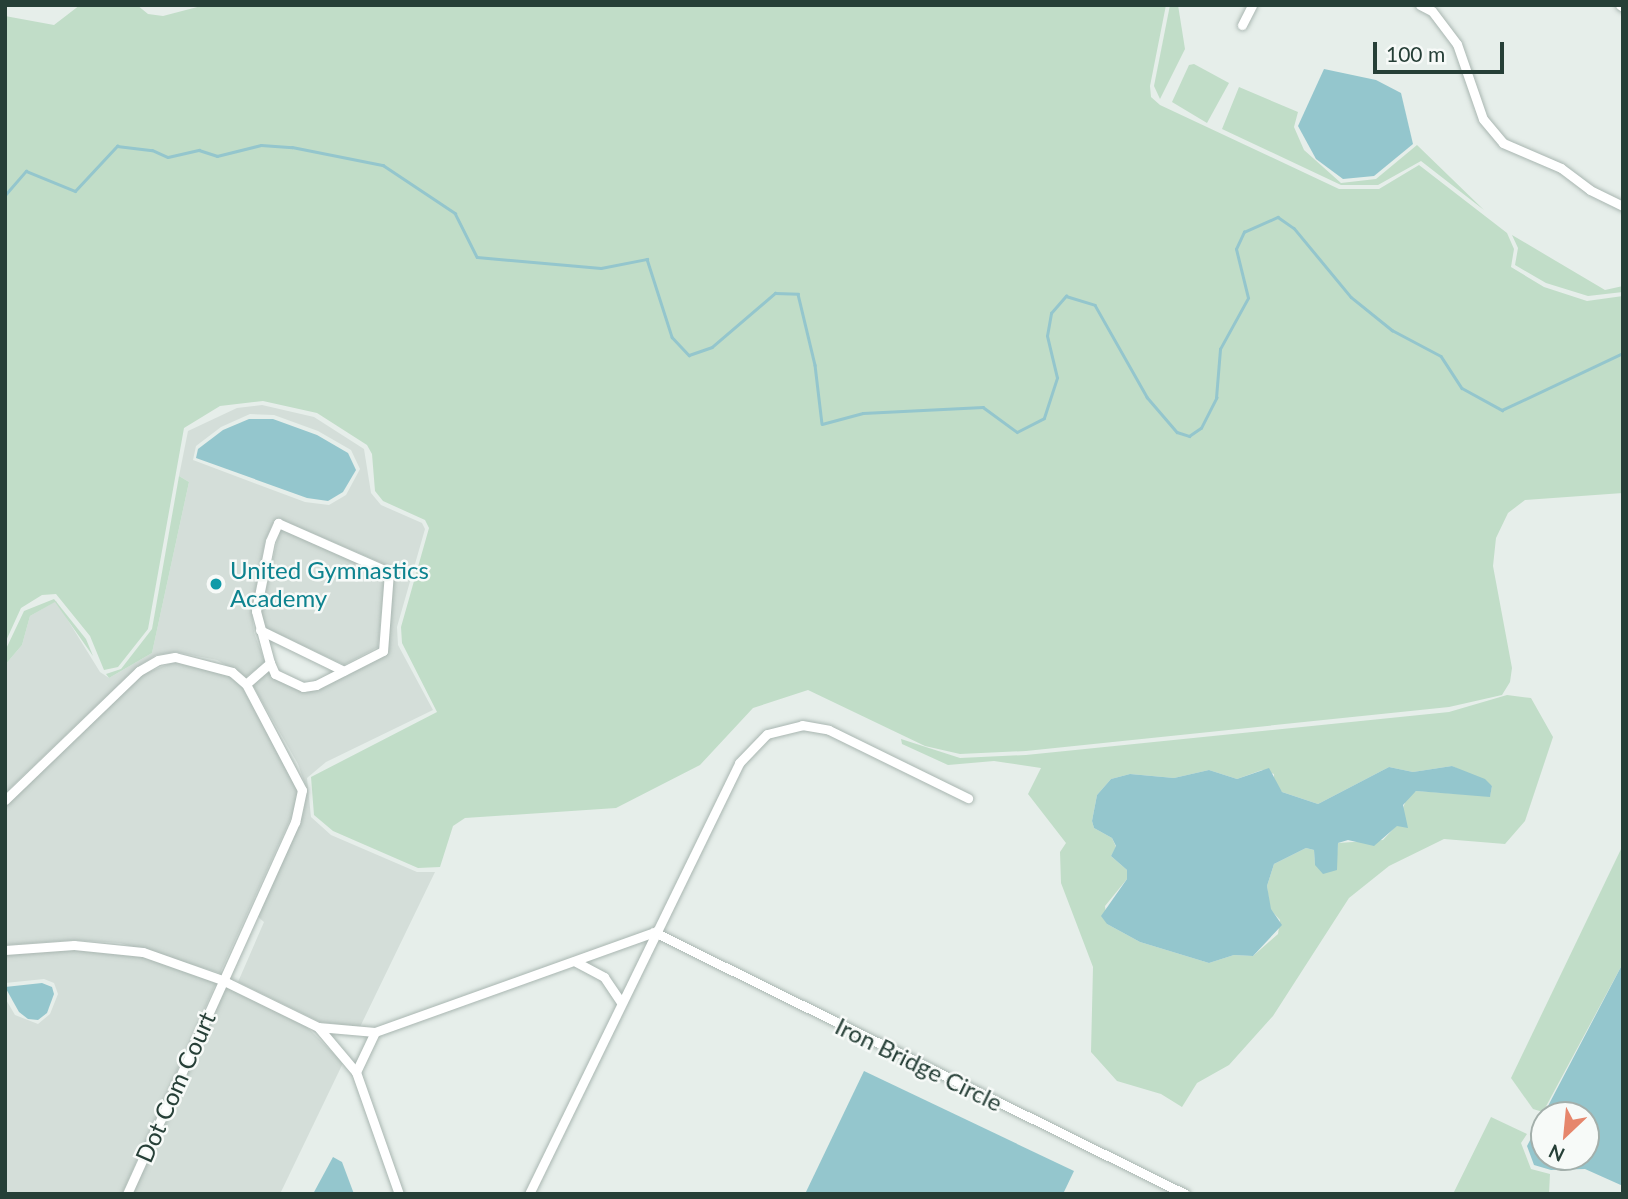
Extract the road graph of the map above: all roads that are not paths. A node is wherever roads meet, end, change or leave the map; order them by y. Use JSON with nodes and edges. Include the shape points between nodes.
{"nodes":[{"id":1,"x":1252,"y":5,"type":"edge"},
{"id":2,"x":1420,"y":5,"type":"edge"},
{"id":3,"x":1242,"y":25,"type":"dead end"},
{"id":4,"x":1623,"y":206,"type":"edge"},
{"id":5,"x":260,"y":630,"type":"junction"},
{"id":6,"x":271,"y":663,"type":"junction"},
{"id":7,"x":344,"y":671,"type":"junction"},
{"id":8,"x":246,"y":684,"type":"junction"},
{"id":9,"x":968,"y":798,"type":"dead end"},
{"id":10,"x":5,"y":800,"type":"edge"},
{"id":11,"x":654,"y":932,"type":"junction"},
{"id":12,"x":5,"y":950,"type":"edge"},
{"id":13,"x":576,"y":962,"type":"junction"},
{"id":14,"x":222,"y":980,"type":"junction"},
{"id":15,"x":621,"y":1002,"type":"junction"},
{"id":16,"x":318,"y":1027,"type":"junction"},
{"id":17,"x":375,"y":1032,"type":"junction"},
{"id":18,"x":356,"y":1072,"type":"junction"},
{"id":19,"x":127,"y":1194,"type":"edge"},
{"id":20,"x":399,"y":1194,"type":"edge"},
{"id":21,"x":529,"y":1194,"type":"edge"},
{"id":22,"x":1185,"y":1194,"type":"edge"}],
"edges":[{"from":1,"to":3,"type":"street"},
{"from":2,"to":4,"type":"street","via":[[1432,11],[1457,44],[1483,119],[1503,143],[1561,168],[1590,190]]},
{"from":5,"to":6,"type":"street"},
{"from":5,"to":7,"type":"street"},
{"from":5,"to":7,"type":"street","via":[[256,611],[278,523],[389,572],[383,650]]},
{"from":6,"to":7,"type":"street","via":[[275,674],[303,687]]},
{"from":6,"to":8,"type":"street"},
{"from":8,"to":10,"type":"street","via":[[215,665],[175,657],[158,660],[139,671]]},
{"from":8,"to":14,"type":"street","name":"Dot Com Court","via":[[302,790],[299,813]]},
{"from":9,"to":11,"type":"street","via":[[829,730],[802,725],[767,734],[739,763]]},
{"from":11,"to":13,"type":"street"},
{"from":11,"to":15,"type":"street"},
{"from":11,"to":22,"type":"street","name":"Iron Bridge Circle"},
{"from":12,"to":14,"type":"street","via":[[74,944],[119,948]]},
{"from":13,"to":15,"type":"street","via":[[604,976]]},
{"from":13,"to":17,"type":"street"},
{"from":14,"to":16,"type":"street"},
{"from":14,"to":19,"type":"street","name":"Dot Com Court"},
{"from":15,"to":21,"type":"street"},
{"from":16,"to":17,"type":"street"},
{"from":16,"to":18,"type":"street"},
{"from":17,"to":18,"type":"street"},
{"from":18,"to":20,"type":"street"}]}
